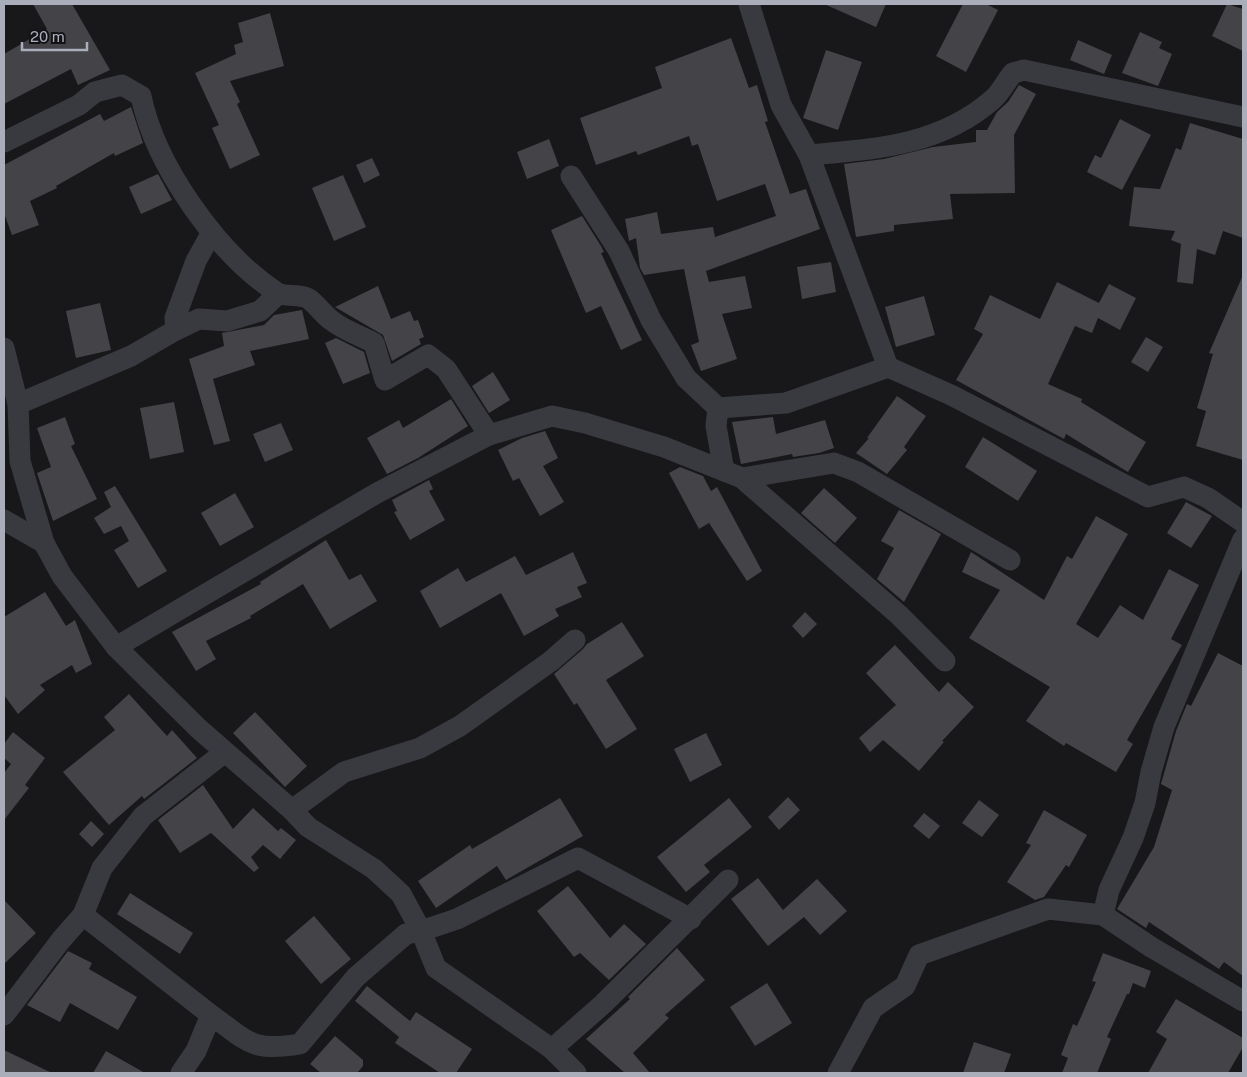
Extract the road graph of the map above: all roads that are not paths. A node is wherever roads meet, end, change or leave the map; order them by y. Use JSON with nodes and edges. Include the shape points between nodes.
{"nodes":[{"id":1,"x":749,"y":4,"type":"edge"},
{"id":2,"x":1243,"y":117,"type":"edge"},
{"id":3,"x":4,"y":142,"type":"edge"},
{"id":4,"x":809,"y":155,"type":"junction"},
{"id":5,"x":571,"y":176,"type":"dead end"},
{"id":6,"x":212,"y":232,"type":"junction"},
{"id":7,"x":278,"y":294,"type":"junction"},
{"id":8,"x":176,"y":330,"type":"junction"},
{"id":9,"x":4,"y":348,"type":"edge"},
{"id":10,"x":888,"y":367,"type":"junction"},
{"id":11,"x":18,"y":404,"type":"junction"},
{"id":12,"x":718,"y":408,"type":"junction"},
{"id":13,"x":489,"y":435,"type":"junction"},
{"id":14,"x":733,"y":475,"type":"junction"},
{"id":15,"x":4,"y":520,"type":"edge"},
{"id":16,"x":1243,"y":522,"type":"edge"},
{"id":17,"x":1243,"y":538,"type":"edge"},
{"id":18,"x":44,"y":543,"type":"junction"},
{"id":19,"x":1010,"y":560,"type":"dead end"},
{"id":20,"x":575,"y":640,"type":"dead end"},
{"id":21,"x":116,"y":647,"type":"junction"},
{"id":22,"x":945,"y":661,"type":"dead end"},
{"id":23,"x":226,"y":752,"type":"junction"},
{"id":24,"x":292,"y":810,"type":"junction"},
{"id":25,"x":728,"y":880,"type":"dead end"},
{"id":26,"x":83,"y":915,"type":"junction"},
{"id":27,"x":1103,"y":915,"type":"junction"},
{"id":28,"x":691,"y":919,"type":"junction"},
{"id":29,"x":421,"y":931,"type":"junction"},
{"id":30,"x":1243,"y":1001,"type":"edge"},
{"id":31,"x":4,"y":1015,"type":"edge"},
{"id":32,"x":211,"y":1015,"type":"junction"},
{"id":33,"x":552,"y":1048,"type":"junction"},
{"id":34,"x":181,"y":1073,"type":"edge"},
{"id":35,"x":576,"y":1073,"type":"edge"},
{"id":36,"x":838,"y":1073,"type":"edge"}],
"edges":[{"from":1,"to":4,"type":"street","via":[[782,105]]},
{"from":2,"to":4,"type":"street","via":[[1024,70],[1013,73],[994,99],[955,126],[937,134],[880,148]]},
{"from":3,"to":6,"type":"street","via":[[79,105],[95,92],[122,85],[141,96],[162,156]]},
{"from":4,"to":10,"type":"street"},
{"from":5,"to":12,"type":"street","via":[[619,252],[651,320],[686,378]]},
{"from":6,"to":7,"type":"street","via":[[253,275]]},
{"from":6,"to":8,"type":"street","via":[[196,260],[175,318]]},
{"from":7,"to":8,"type":"street","via":[[260,311],[227,321],[199,319]]},
{"from":7,"to":13,"type":"street","via":[[307,298],[332,322],[374,343],[385,380],[428,355],[446,369]]},
{"from":8,"to":11,"type":"street","via":[[131,356]]},
{"from":9,"to":11,"type":"street"},
{"from":10,"to":12,"type":"street","via":[[786,403]]},
{"from":10,"to":16,"type":"street","via":[[951,395],[1148,498],[1184,487],[1208,498]]},
{"from":11,"to":18,"type":"street","via":[[20,461]]},
{"from":12,"to":14,"type":"street","via":[[716,426]]},
{"from":13,"to":14,"type":"street","via":[[552,416],[664,447]]},
{"from":13,"to":21,"type":"street","via":[[368,498]]},
{"from":14,"to":19,"type":"street","via":[[834,463],[858,472]]},
{"from":14,"to":22,"type":"street","via":[[899,615]]},
{"from":15,"to":18,"type":"street"},
{"from":17,"to":27,"type":"street","via":[[1164,727],[1146,802],[1109,890]]},
{"from":18,"to":21,"type":"street","via":[[62,576]]},
{"from":20,"to":24,"type":"street","via":[[460,726],[420,748],[344,772]]},
{"from":21,"to":23,"type":"street"},
{"from":23,"to":24,"type":"street"},
{"from":23,"to":26,"type":"street","via":[[143,816],[102,868]]},
{"from":24,"to":29,"type":"street","via":[[308,827],[374,868],[401,894]]},
{"from":25,"to":28,"type":"street"},
{"from":26,"to":31,"type":"street"},
{"from":26,"to":32,"type":"street"},
{"from":27,"to":30,"type":"street"},
{"from":27,"to":36,"type":"street","via":[[1048,909],[919,955],[905,986],[873,1008]]},
{"from":28,"to":29,"type":"street","via":[[578,858],[457,919]]},
{"from":28,"to":33,"type":"street"},
{"from":29,"to":32,"type":"street","via":[[406,934],[356,977],[300,1044],[274,1048],[254,1046]]},
{"from":29,"to":33,"type":"street","via":[[436,968]]},
{"from":32,"to":34,"type":"street","via":[[196,1051]]},
{"from":33,"to":35,"type":"street"}]}
